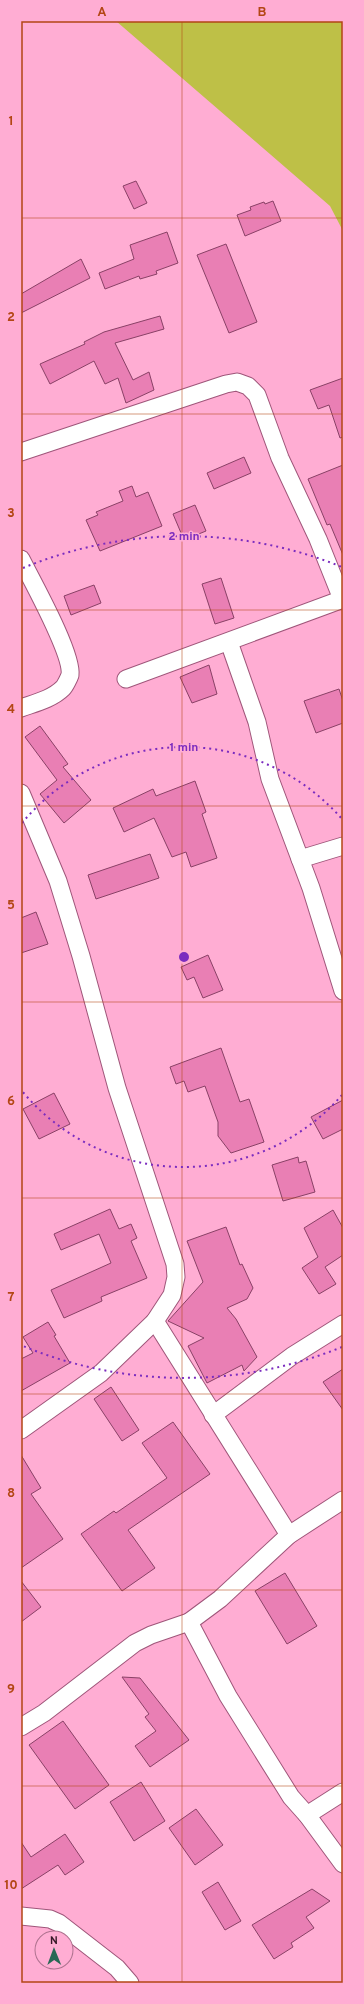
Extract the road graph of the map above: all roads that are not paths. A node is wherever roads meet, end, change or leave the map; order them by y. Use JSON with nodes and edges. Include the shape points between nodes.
{"nodes":[{"id":1,"x":21,"y":452,"type":"edge"},
{"id":2,"x":21,"y":559,"type":"edge"},
{"id":3,"x":343,"y":599,"type":"edge"},
{"id":4,"x":229,"y":642,"type":"junction"},
{"id":5,"x":126,"y":678,"type":"dead end"},
{"id":6,"x":21,"y":708,"type":"edge"},
{"id":7,"x":21,"y":794,"type":"edge"},
{"id":8,"x":343,"y":846,"type":"edge"},
{"id":9,"x":300,"y":859,"type":"junction"},
{"id":10,"x":343,"y":991,"type":"edge"},
{"id":11,"x":155,"y":1321,"type":"junction"},
{"id":12,"x":343,"y":1324,"type":"edge"},
{"id":13,"x":213,"y":1415,"type":"junction"},
{"id":14,"x":21,"y":1430,"type":"edge"},
{"id":15,"x":343,"y":1500,"type":"edge"},
{"id":16,"x":289,"y":1535,"type":"junction"},
{"id":17,"x":189,"y":1622,"type":"junction"},
{"id":18,"x":21,"y":1726,"type":"edge"},
{"id":19,"x":343,"y":1792,"type":"edge"},
{"id":20,"x":307,"y":1815,"type":"junction"},
{"id":21,"x":343,"y":1864,"type":"edge"},
{"id":22,"x":21,"y":1916,"type":"edge"},
{"id":23,"x":130,"y":1983,"type":"edge"}],
"edges":[{"from":1,"to":3,"type":"street","via":[[226,384],[237,382],[248,386],[257,394],[280,458],[318,538]]},
{"from":2,"to":6,"type":"street","via":[[61,642],[70,675],[63,688],[44,700]]},
{"from":3,"to":4,"type":"street"},
{"from":4,"to":5,"type":"street"},
{"from":4,"to":9,"type":"street","via":[[257,722],[270,779]]},
{"from":7,"to":11,"type":"street","via":[[58,881],[117,1088],[175,1264],[176,1277],[172,1295]]},
{"from":8,"to":9,"type":"street"},
{"from":9,"to":10,"type":"street"},
{"from":11,"to":13,"type":"street"},
{"from":11,"to":14,"type":"street","via":[[101,1373]]},
{"from":12,"to":13,"type":"street","via":[[292,1356]]},
{"from":13,"to":16,"type":"street"},
{"from":15,"to":16,"type":"street"},
{"from":16,"to":17,"type":"street","via":[[220,1599]]},
{"from":17,"to":18,"type":"street","via":[[135,1643],[44,1713]]},
{"from":17,"to":20,"type":"street","via":[[228,1696],[291,1797]]},
{"from":19,"to":20,"type":"street"},
{"from":20,"to":21,"type":"street"},
{"from":22,"to":23,"type":"street","via":[[50,1919],[59,1923],[117,1968]]}]}
